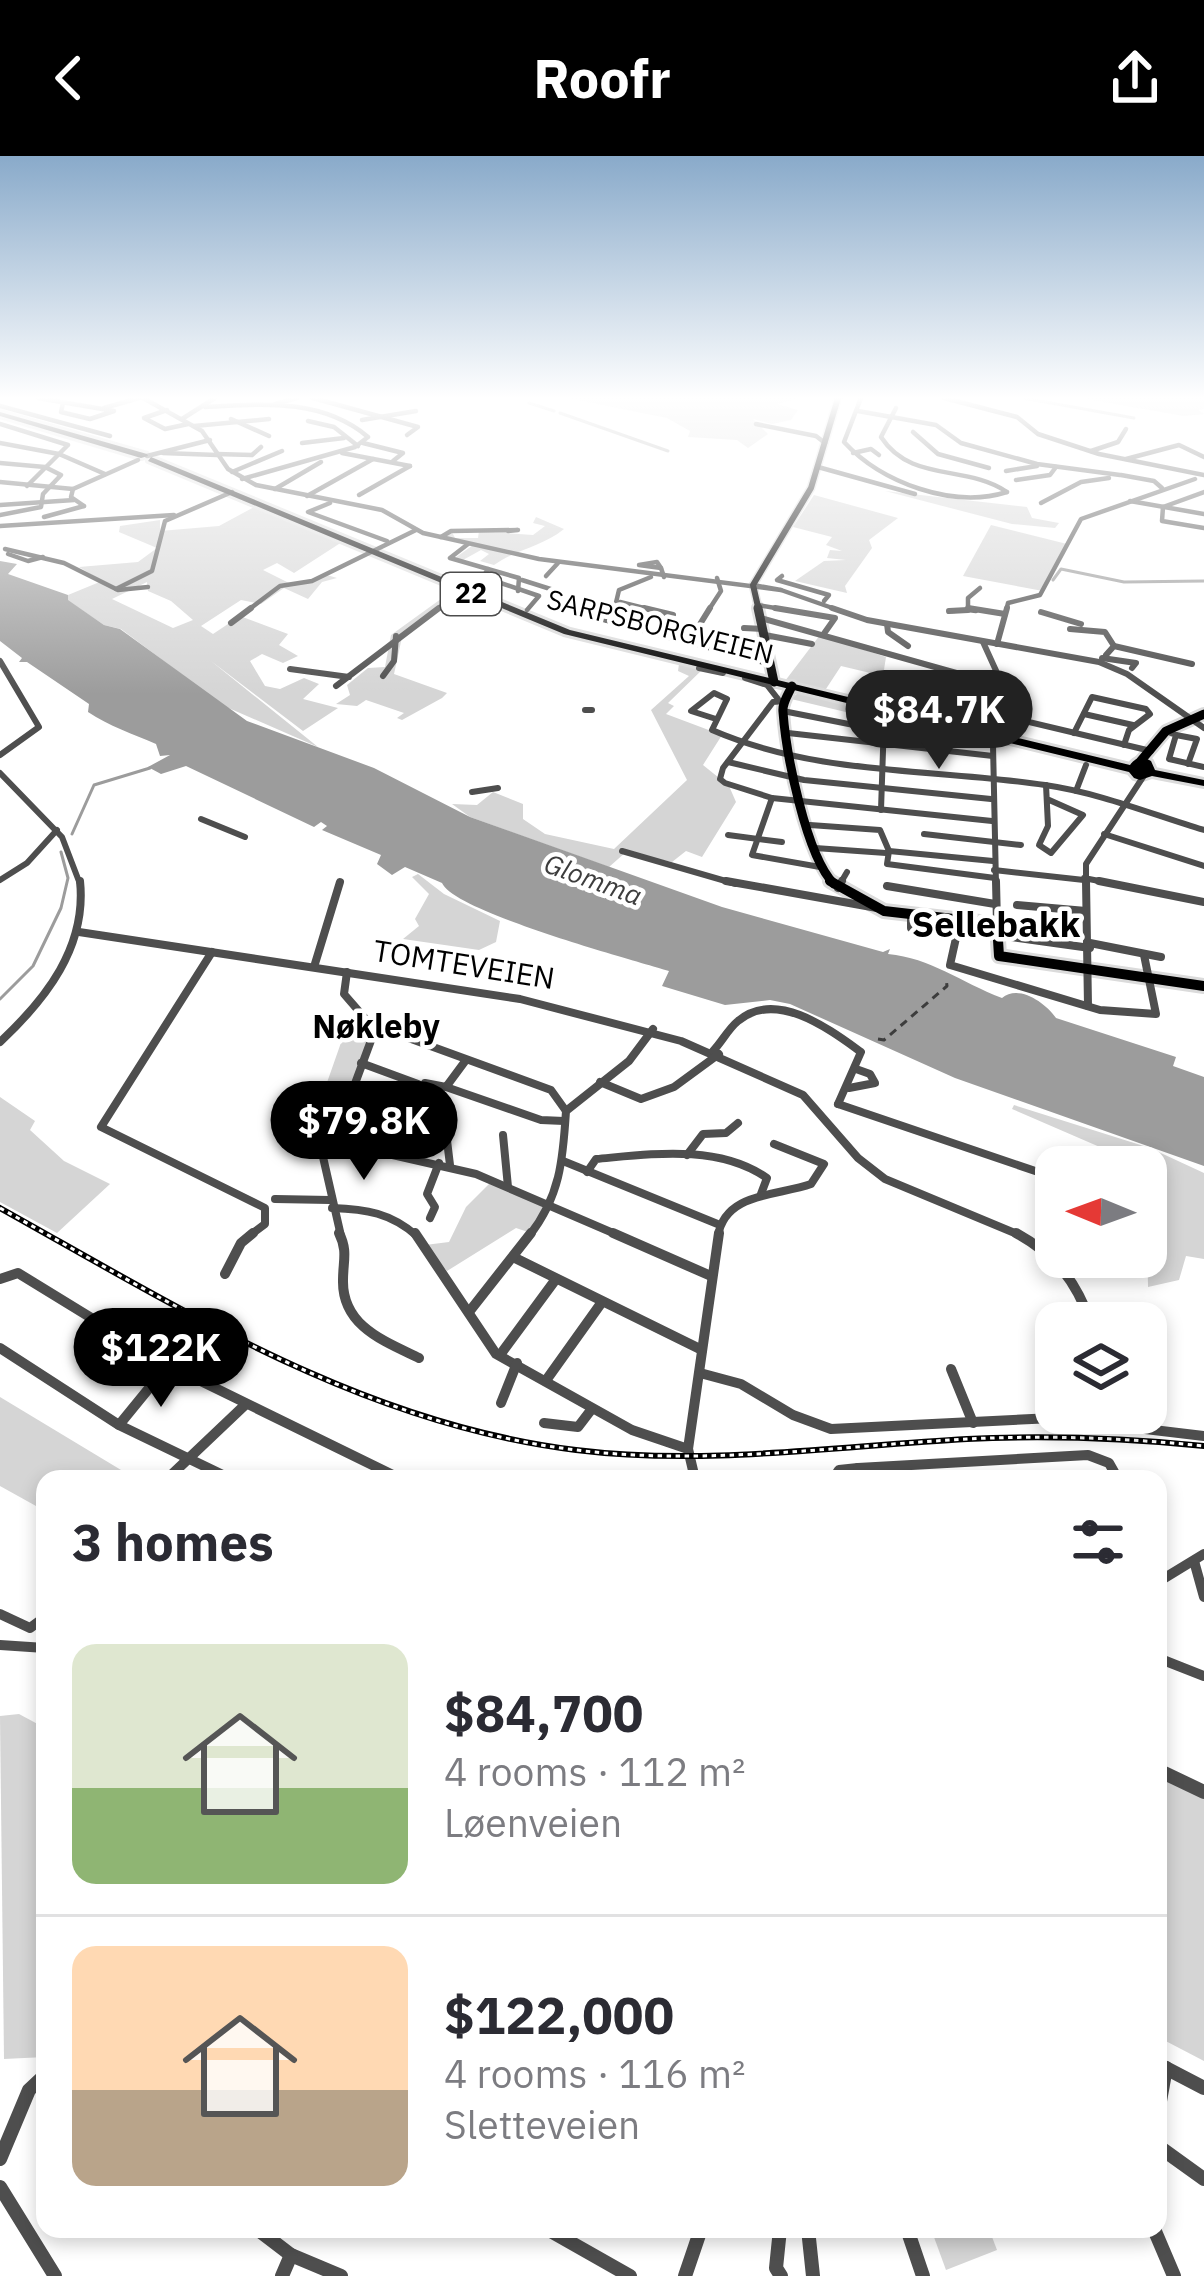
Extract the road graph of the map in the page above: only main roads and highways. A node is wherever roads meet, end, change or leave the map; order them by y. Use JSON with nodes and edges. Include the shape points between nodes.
{"nodes":[{"id":1,"x":243,"y":497,"type":"edge"},
{"id":2,"x":802,"y":497,"type":"edge"},
{"id":3,"x":769,"y":674,"type":"junction"},
{"id":4,"x":796,"y":687,"type":"junction"},
{"id":5,"x":1204,"y":714,"type":"edge"},
{"id":6,"x":1144,"y":765,"type":"junction"},
{"id":7,"x":1204,"y":783,"type":"edge"},
{"id":8,"x":1204,"y":986,"type":"edge"}],
"edges":[{"from":1,"to":3,"type":"highway","name":"SARPSBORGVEIEN","number":"22","via":[[567,632]]},
{"from":2,"to":3,"type":"main road","via":[[753,585]]},
{"from":3,"to":4,"type":"highway","name":"SARPSBORGVEIEN","number":"22"},
{"from":4,"to":6,"type":"highway","name":"SARPSBORGVEIEN","number":"22","via":[[1087,760]]},
{"from":4,"to":8,"type":"main road","via":[[782,704],[788,733],[820,867],[838,889],[877,908],[997,930],[999,956]]},
{"from":5,"to":6,"type":"main road","via":[[1171,733]]},
{"from":6,"to":7,"type":"highway","name":"SARPSBORGVEIEN","number":"22"}]}
